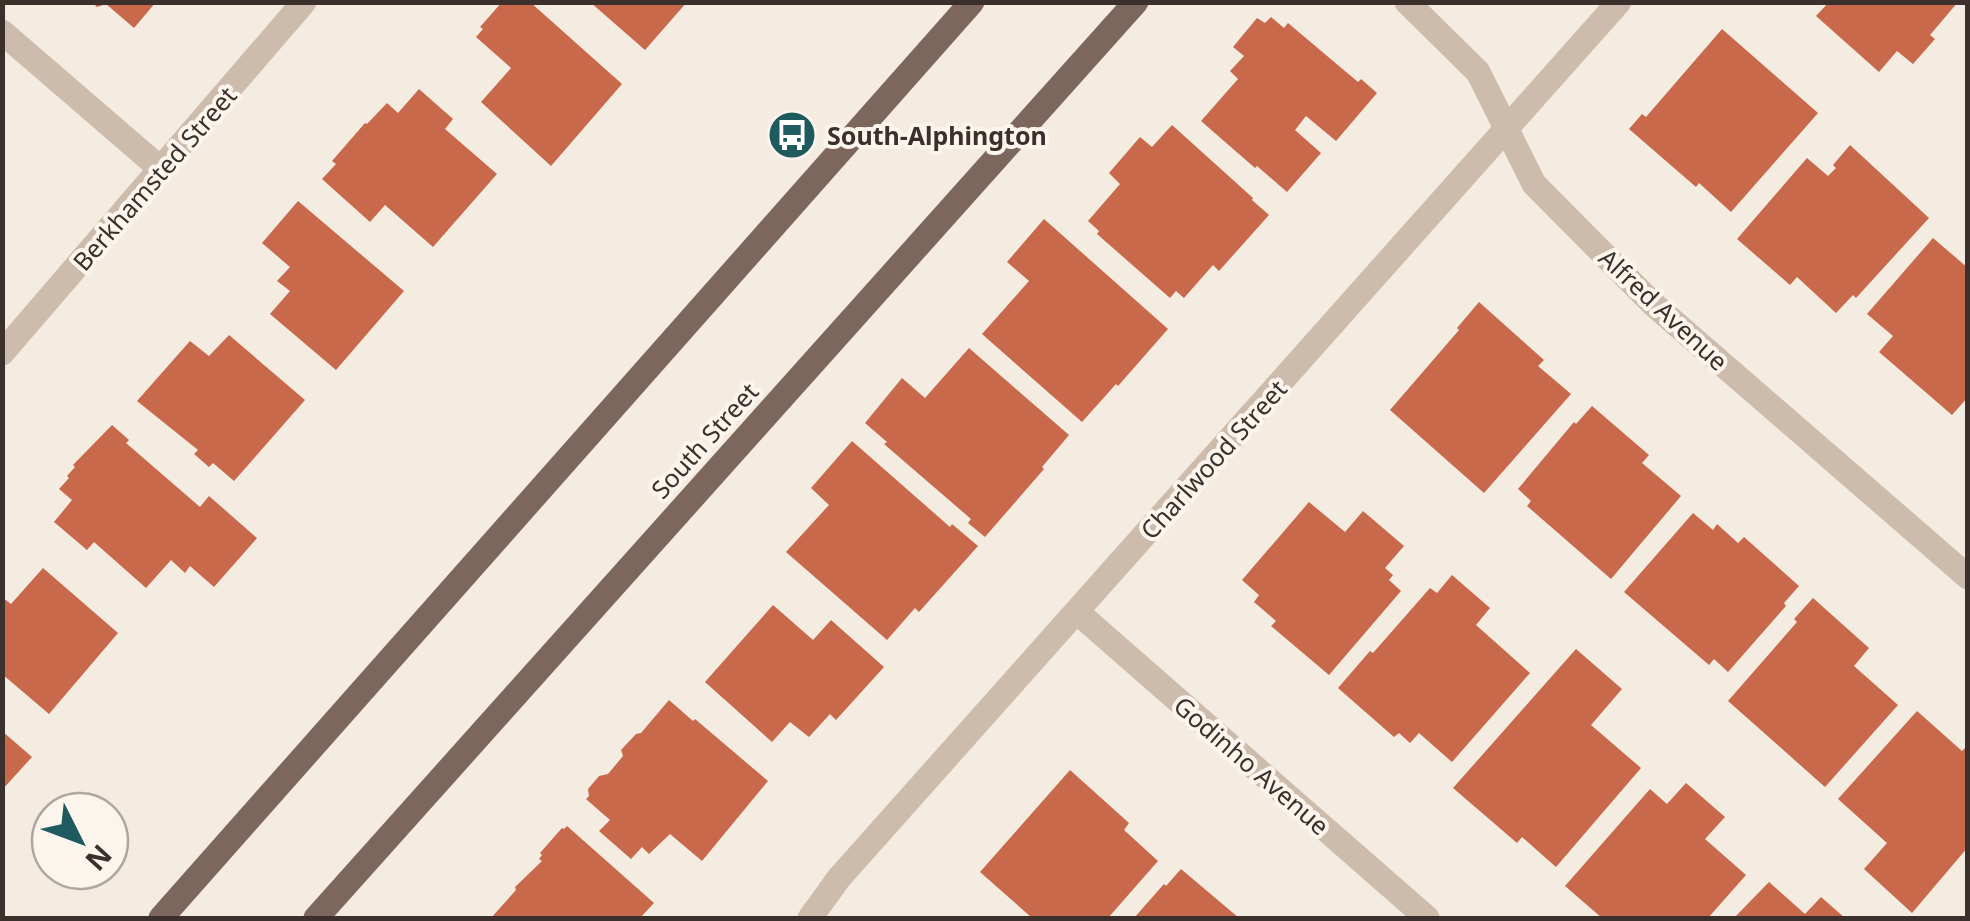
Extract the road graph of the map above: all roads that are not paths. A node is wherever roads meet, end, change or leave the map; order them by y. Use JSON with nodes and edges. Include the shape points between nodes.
{"nodes":[{"id":1,"x":304,"y":2,"type":"edge"},
{"id":2,"x":972,"y":2,"type":"edge"},
{"id":3,"x":1136,"y":2,"type":"edge"},
{"id":4,"x":1407,"y":2,"type":"edge"},
{"id":5,"x":1620,"y":2,"type":"edge"},
{"id":6,"x":2,"y":32,"type":"edge"},
{"id":7,"x":1508,"y":128,"type":"junction"},
{"id":8,"x":162,"y":170,"type":"junction"},
{"id":9,"x":2,"y":353,"type":"edge"},
{"id":10,"x":1968,"y":577,"type":"edge"},
{"id":11,"x":1077,"y":612,"type":"junction"},
{"id":12,"x":161,"y":918,"type":"edge"},
{"id":13,"x":316,"y":918,"type":"edge"},
{"id":14,"x":810,"y":918,"type":"edge"},
{"id":15,"x":1427,"y":918,"type":"edge"}],
"edges":[{"from":1,"to":8,"type":"street","name":"Berkhamsted Street"},
{"from":2,"to":12,"type":"main road"},
{"from":3,"to":13,"type":"main road","name":"South Street"},
{"from":4,"to":7,"type":"street","name":"Alfred Avenue","via":[[1478,72]]},
{"from":5,"to":7,"type":"street","name":"Charlwood Street"},
{"from":6,"to":8,"type":"street"},
{"from":7,"to":10,"type":"street","name":"Alfred Avenue","via":[[1534,184],[1653,304]]},
{"from":7,"to":11,"type":"street","name":"Charlwood Street"},
{"from":8,"to":9,"type":"street","name":"Berkhamsted Street"},
{"from":11,"to":14,"type":"street","name":"Charlwood Street"},
{"from":11,"to":15,"type":"street","name":"Godinho Avenue"}]}
